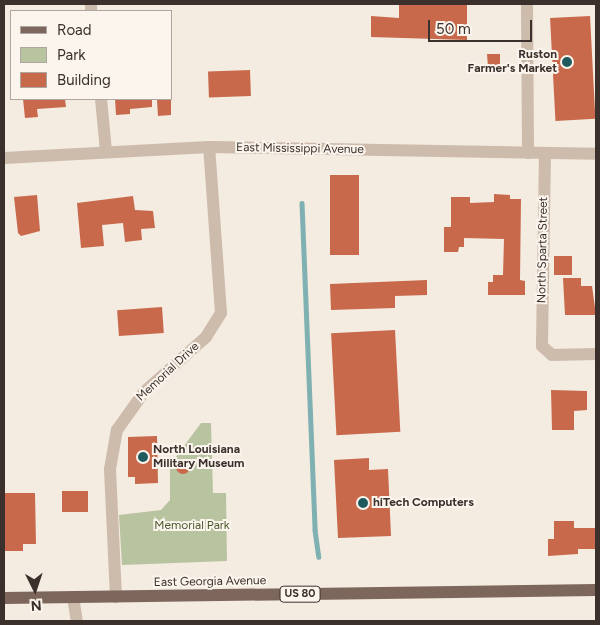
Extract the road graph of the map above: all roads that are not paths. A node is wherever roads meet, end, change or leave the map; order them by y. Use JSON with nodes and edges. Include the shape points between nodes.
{"nodes":[{"id":1,"x":526,"y":4,"type":"edge"},
{"id":2,"x":101,"y":100,"type":"edge"},
{"id":3,"x":210,"y":147,"type":"junction"},
{"id":4,"x":106,"y":151,"type":"junction"},
{"id":5,"x":528,"y":153,"type":"junction"},
{"id":6,"x":544,"y":154,"type":"junction"},
{"id":7,"x":596,"y":154,"type":"edge"},
{"id":8,"x":4,"y":158,"type":"edge"},
{"id":9,"x":596,"y":354,"type":"edge"},
{"id":10,"x":596,"y":590,"type":"edge"},
{"id":11,"x":116,"y":597,"type":"junction"},
{"id":12,"x":4,"y":598,"type":"edge"},
{"id":13,"x":73,"y":598,"type":"junction"},
{"id":14,"x":77,"y":621,"type":"edge"}],
"edges":[{"from":1,"to":5,"type":"street"},
{"from":2,"to":4,"type":"street"},
{"from":3,"to":4,"type":"street","name":"East Mississippi Avenue"},
{"from":3,"to":5,"type":"street","name":"East Mississippi Avenue"},
{"from":3,"to":11,"type":"street","name":"Memorial Drive","via":[[221,312],[206,336],[144,392],[117,430],[110,461]]},
{"from":4,"to":8,"type":"street","name":"East Mississippi Avenue"},
{"from":5,"to":6,"type":"street","name":"East Mississippi Avenue"},
{"from":6,"to":7,"type":"street","name":"East Mississippi Avenue"},
{"from":6,"to":9,"type":"street","name":"North Sparta Street","via":[[542,346],[552,355]]},
{"from":10,"to":11,"type":"main road","name":"East Georgia Avenue","number":"US 80"},
{"from":11,"to":13,"type":"main road","name":"East Georgia Avenue","number":"US 80"},
{"from":12,"to":13,"type":"main road","name":"East Georgia Avenue","number":"US 80"},
{"from":13,"to":14,"type":"street"}]}
